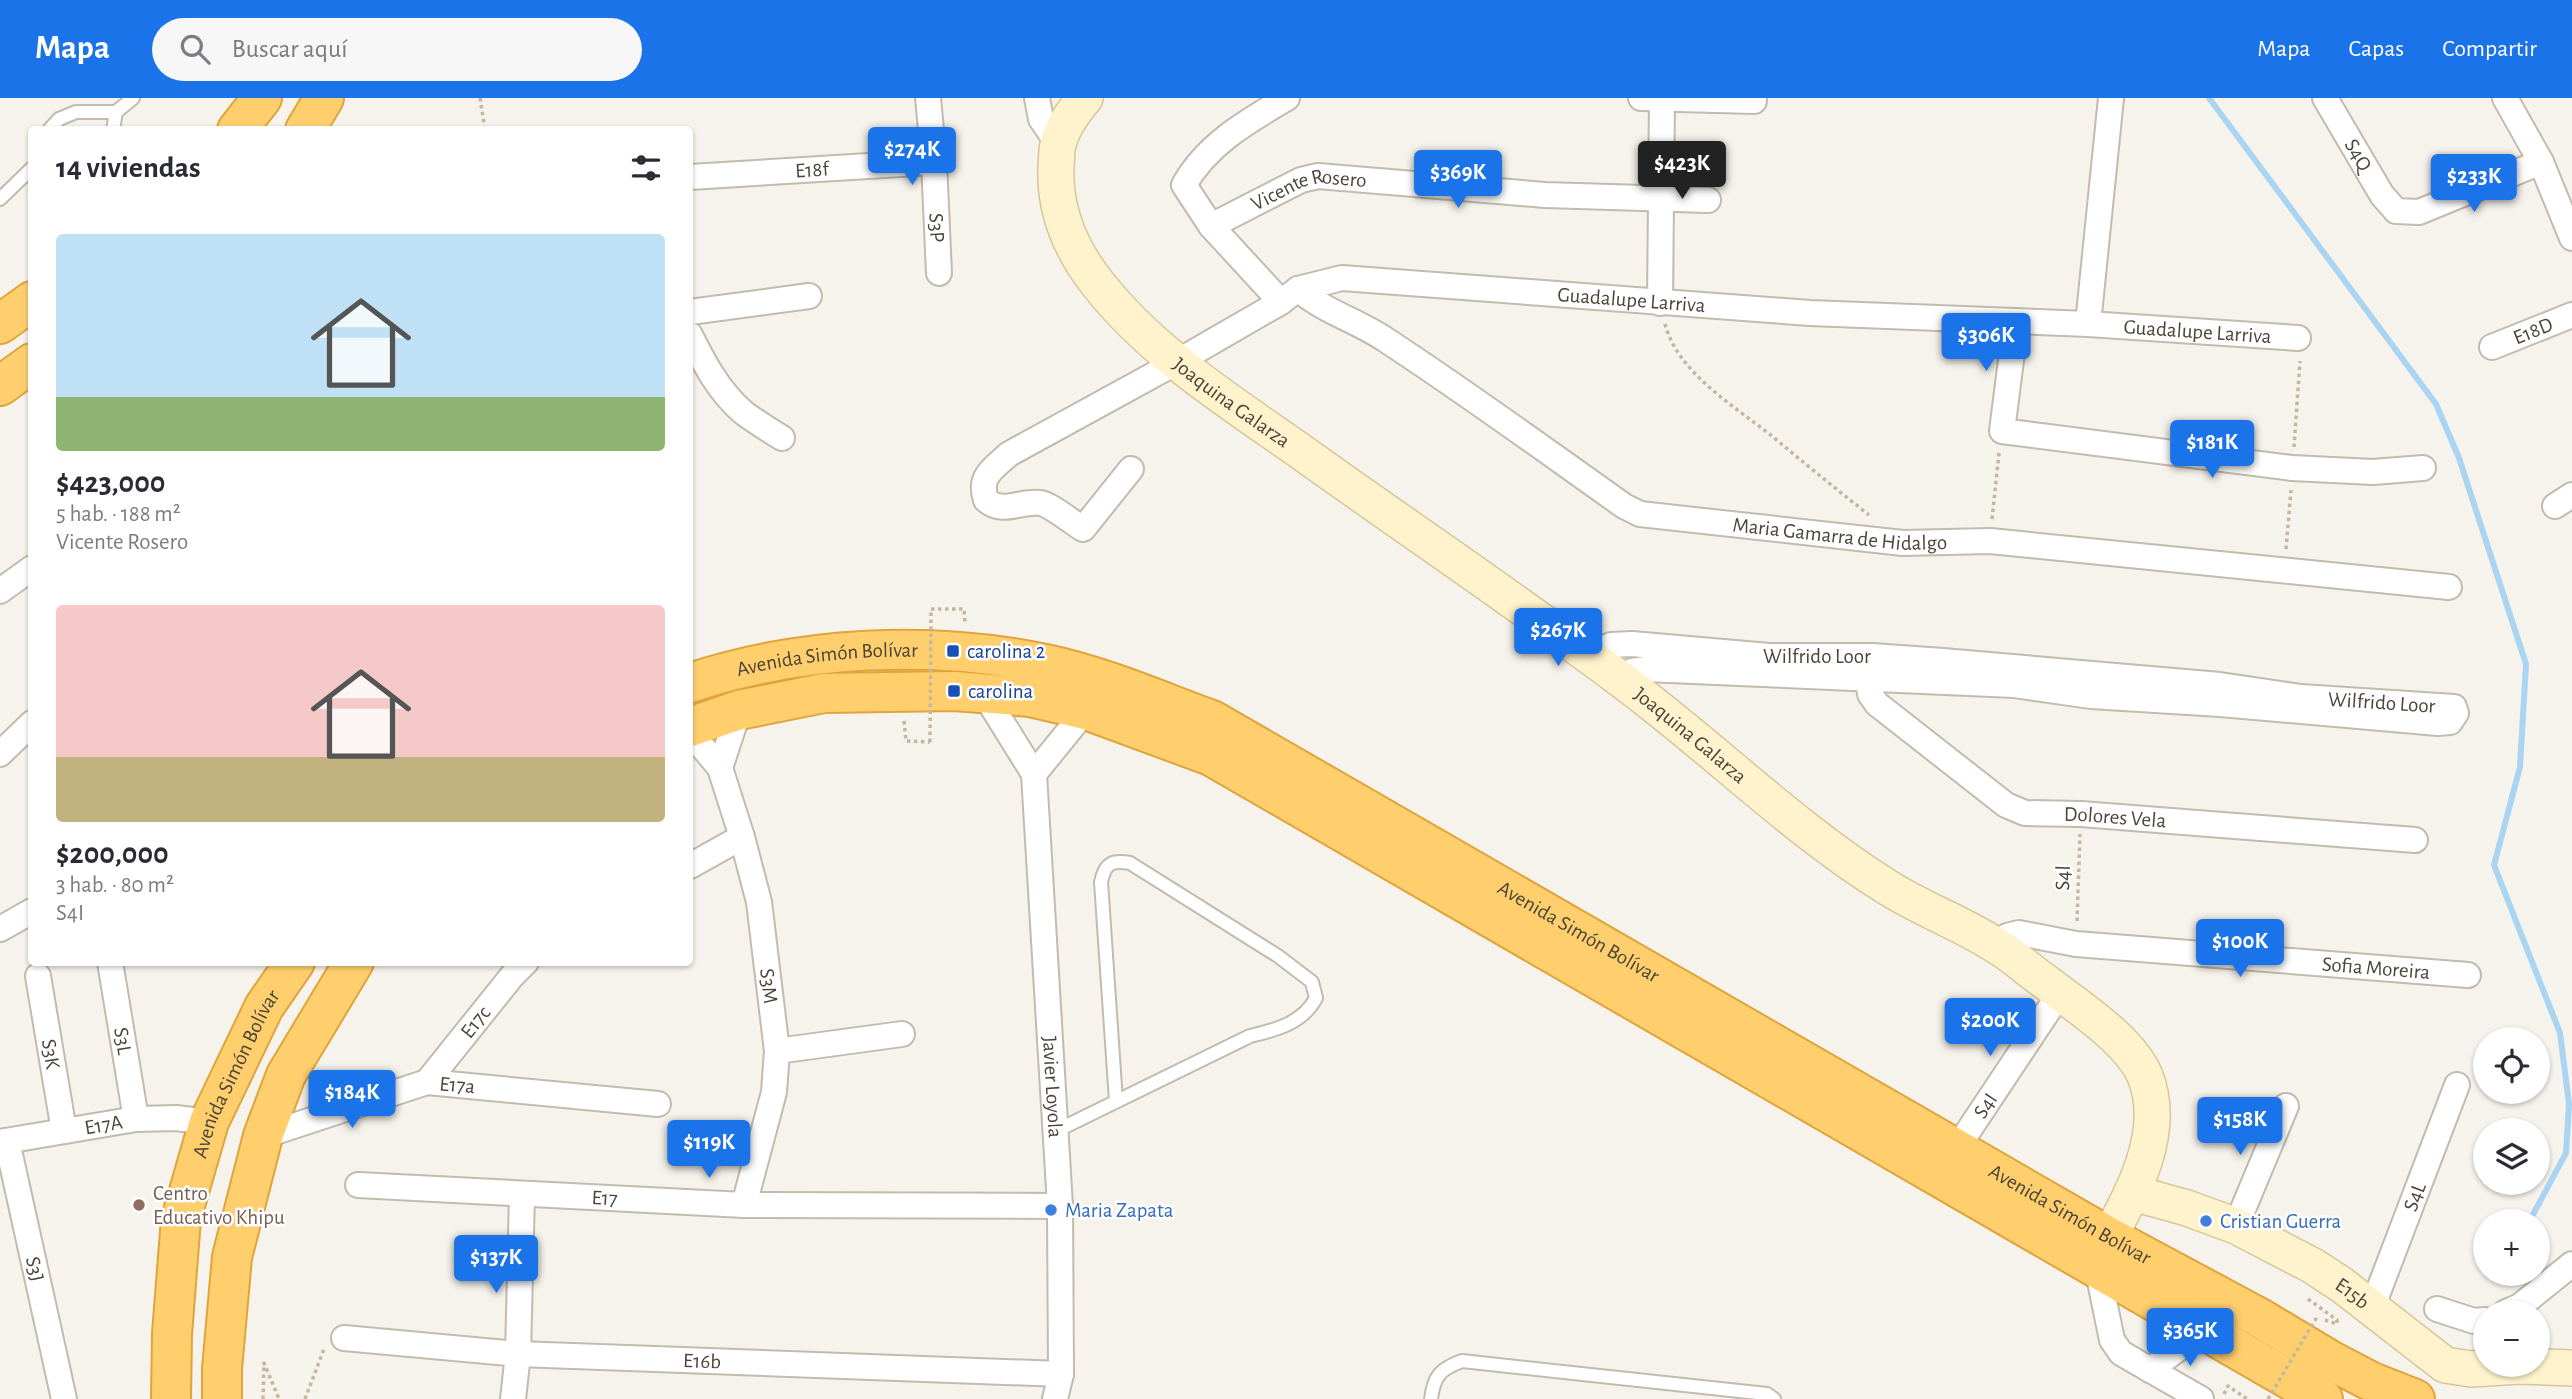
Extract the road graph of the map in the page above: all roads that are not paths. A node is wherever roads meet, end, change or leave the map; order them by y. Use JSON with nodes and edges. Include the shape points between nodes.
{"nodes":[{"id":1,"x":133,"y":98,"type":"edge"},
{"id":2,"x":262,"y":98,"type":"edge"},
{"id":3,"x":324,"y":98,"type":"edge"},
{"id":4,"x":929,"y":98,"type":"edge"},
{"id":5,"x":1037,"y":98,"type":"edge"},
{"id":6,"x":1085,"y":98,"type":"edge"},
{"id":7,"x":1287,"y":98,"type":"edge"},
{"id":8,"x":2111,"y":98,"type":"edge"},
{"id":9,"x":2325,"y":98,"type":"edge"},
{"id":10,"x":2505,"y":98,"type":"edge"},
{"id":11,"x":1652,"y":99,"type":"edge"},
{"id":12,"x":1754,"y":100,"type":"dead end"},
{"id":13,"x":116,"y":112,"type":"junction"},
{"id":14,"x":53,"y":126,"type":"edge"},
{"id":15,"x":114,"y":126,"type":"edge"},
{"id":16,"x":240,"y":126,"type":"edge"},
{"id":17,"x":307,"y":126,"type":"edge"},
{"id":18,"x":1058,"y":144,"type":"junction"},
{"id":19,"x":934,"y":162,"type":"junction"},
{"id":20,"x":2541,"y":162,"type":"junction"},
{"id":21,"x":28,"y":172,"type":"edge"},
{"id":22,"x":693,"y":177,"type":"edge"},
{"id":23,"x":1660,"y":198,"type":"junction"},
{"id":24,"x":0,"y":199,"type":"edge"},
{"id":25,"x":1708,"y":200,"type":"dead end"},
{"id":26,"x":1211,"y":226,"type":"junction"},
{"id":27,"x":2572,"y":238,"type":"edge"},
{"id":28,"x":939,"y":273,"type":"dead end"},
{"id":29,"x":808,"y":296,"type":"dead end"},
{"id":30,"x":1289,"y":296,"type":"junction"},
{"id":31,"x":1660,"y":303,"type":"junction"},
{"id":32,"x":28,"y":304,"type":"edge"},
{"id":33,"x":693,"y":312,"type":"edge"},
{"id":34,"x":2572,"y":315,"type":"edge"},
{"id":35,"x":2016,"y":321,"type":"junction"},
{"id":36,"x":0,"y":324,"type":"edge"},
{"id":37,"x":2088,"y":324,"type":"junction"},
{"id":38,"x":2298,"y":338,"type":"dead end"},
{"id":39,"x":693,"y":341,"type":"edge"},
{"id":40,"x":2492,"y":347,"type":"dead end"},
{"id":41,"x":1177,"y":362,"type":"junction"},
{"id":42,"x":28,"y":366,"type":"edge"},
{"id":43,"x":0,"y":386,"type":"edge"},
{"id":44,"x":782,"y":438,"type":"dead end"},
{"id":45,"x":2423,"y":468,"type":"dead end"},
{"id":46,"x":1131,"y":469,"type":"dead end"},
{"id":47,"x":28,"y":571,"type":"edge"},
{"id":48,"x":2449,"y":587,"type":"dead end"},
{"id":49,"x":0,"y":591,"type":"edge"},
{"id":50,"x":1589,"y":656,"type":"junction"},
{"id":51,"x":1621,"y":679,"type":"junction"},
{"id":52,"x":1868,"y":680,"type":"junction"},
{"id":53,"x":693,"y":682,"type":"edge"},
{"id":54,"x":983,"y":692,"type":"junction"},
{"id":55,"x":739,"y":710,"type":"junction"},
{"id":56,"x":1086,"y":710,"type":"junction"},
{"id":57,"x":28,"y":725,"type":"edge"},
{"id":58,"x":693,"y":726,"type":"edge"},
{"id":59,"x":693,"y":736,"type":"edge"},
{"id":60,"x":0,"y":754,"type":"edge"},
{"id":61,"x":720,"y":768,"type":"junction"},
{"id":62,"x":1034,"y":774,"type":"junction"},
{"id":63,"x":742,"y":837,"type":"junction"},
{"id":64,"x":2415,"y":840,"type":"dead end"},
{"id":65,"x":693,"y":864,"type":"edge"},
{"id":66,"x":28,"y":913,"type":"edge"},
{"id":67,"x":0,"y":929,"type":"edge"},
{"id":68,"x":1999,"y":947,"type":"junction"},
{"id":69,"x":111,"y":966,"type":"edge"},
{"id":70,"x":292,"y":966,"type":"edge"},
{"id":71,"x":352,"y":966,"type":"edge"},
{"id":72,"x":522,"y":966,"type":"edge"},
{"id":73,"x":2468,"y":975,"type":"dead end"},
{"id":74,"x":38,"y":976,"type":"dead end"},
{"id":75,"x":2060,"y":993,"type":"junction"},
{"id":76,"x":902,"y":1034,"type":"dead end"},
{"id":77,"x":777,"y":1051,"type":"junction"},
{"id":78,"x":427,"y":1082,"type":"junction"},
{"id":79,"x":2457,"y":1085,"type":"dead end"},
{"id":80,"x":1116,"y":1101,"type":"junction"},
{"id":81,"x":658,"y":1104,"type":"dead end"},
{"id":82,"x":2286,"y":1106,"type":"dead end"},
{"id":83,"x":136,"y":1119,"type":"junction"},
{"id":84,"x":209,"y":1122,"type":"junction"},
{"id":85,"x":64,"y":1131,"type":"junction"},
{"id":86,"x":1056,"y":1131,"type":"junction"},
{"id":87,"x":263,"y":1136,"type":"junction"},
{"id":88,"x":3,"y":1141,"type":"edge"},
{"id":89,"x":1957,"y":1148,"type":"junction"},
{"id":90,"x":358,"y":1185,"type":"dead end"},
{"id":91,"x":2133,"y":1193,"type":"junction"},
{"id":92,"x":522,"y":1194,"type":"junction"},
{"id":93,"x":744,"y":1205,"type":"junction"},
{"id":94,"x":1060,"y":1206,"type":"junction"},
{"id":95,"x":2236,"y":1226,"type":"junction"},
{"id":96,"x":2103,"y":1252,"type":"junction"},
{"id":97,"x":2572,"y":1264,"type":"edge"},
{"id":98,"x":2528,"y":1300,"type":"edge"},
{"id":99,"x":2372,"y":1308,"type":"junction"},
{"id":100,"x":2437,"y":1309,"type":"dead end"},
{"id":101,"x":2473,"y":1321,"type":"edge"},
{"id":102,"x":2203,"y":1329,"type":"junction"},
{"id":103,"x":344,"y":1338,"type":"road end"},
{"id":104,"x":518,"y":1354,"type":"junction"},
{"id":105,"x":2572,"y":1368,"type":"edge"},
{"id":106,"x":2150,"y":1370,"type":"junction"},
{"id":107,"x":1061,"y":1374,"type":"junction"},
{"id":108,"x":64,"y":1399,"type":"edge"},
{"id":109,"x":171,"y":1399,"type":"edge"},
{"id":110,"x":222,"y":1399,"type":"edge"},
{"id":111,"x":513,"y":1399,"type":"edge"},
{"id":112,"x":1055,"y":1399,"type":"edge"},
{"id":113,"x":1431,"y":1399,"type":"edge"},
{"id":114,"x":1774,"y":1399,"type":"edge"},
{"id":115,"x":2201,"y":1399,"type":"edge"},
{"id":116,"x":2323,"y":1399,"type":"edge"},
{"id":117,"x":2415,"y":1399,"type":"edge"}],
"edges":[{"from":1,"to":13,"type":"lane"},
{"from":2,"to":16,"type":"highway"},
{"from":3,"to":17,"type":"highway"},
{"from":4,"to":19,"type":"street","name":"S3P"},
{"from":5,"to":18,"type":"street","via":[[1041,118]]},
{"from":6,"to":18,"type":"street","name":"Joaquina Galarza"},
{"from":7,"to":26,"type":"street","name":"Maria Gamarra de Hidalgo","via":[[1230,132],[1185,182],[1185,190]]},
{"from":8,"to":37,"type":"street"},
{"from":9,"to":20,"type":"street","name":"S4Q","via":[[2396,211],[2419,212]]},
{"from":10,"to":20,"type":"street"},
{"from":11,"to":12,"type":"street"},
{"from":11,"to":23,"type":"street"},
{"from":13,"to":14,"type":"lane","via":[[76,112]]},
{"from":13,"to":15,"type":"lane"},
{"from":18,"to":41,"type":"street","name":"Joaquina Galarza","via":[[1059,207],[1073,245],[1110,299]]},
{"from":19,"to":22,"type":"street","name":"E18f"},
{"from":19,"to":28,"type":"street","name":"S3P"},
{"from":20,"to":27,"type":"street"},
{"from":21,"to":24,"type":"lane"},
{"from":23,"to":25,"type":"street","name":"Vicente Rosero"},
{"from":23,"to":26,"type":"street","name":"Vicente Rosero","via":[[1545,195],[1318,176],[1301,180]]},
{"from":23,"to":31,"type":"street"},
{"from":26,"to":30,"type":"street","name":"Maria Gamarra de Hidalgo"},
{"from":29,"to":33,"type":"street"},
{"from":30,"to":31,"type":"street","name":"Guadalupe Larriva","via":[[1342,278]]},
{"from":30,"to":41,"type":"street","name":"Guadalupe Larriva"},
{"from":30,"to":48,"type":"street","name":"Maria Gamarra de Hidalgo","via":[[1345,316],[1389,341],[1640,514],[1903,543],[1990,541]]},
{"from":31,"to":35,"type":"street","name":"Guadalupe Larriva"},
{"from":32,"to":36,"type":"highway"},
{"from":34,"to":40,"type":"street","name":"E18D"},
{"from":35,"to":37,"type":"street","name":"Guadalupe Larriva"},
{"from":35,"to":45,"type":"street","via":[[2002,430],[2292,468],[2373,472]]},
{"from":37,"to":38,"type":"street","name":"Guadalupe Larriva"},
{"from":39,"to":44,"type":"street","via":[[724,393]]},
{"from":41,"to":46,"type":"street","name":"Guadalupe Larriva","via":[[1009,454],[988,473],[986,500],[1009,507],[1040,503],[1083,529]]},
{"from":41,"to":50,"type":"street","name":"Joaquina Galarza"},
{"from":42,"to":43,"type":"highway"},
{"from":47,"to":49,"type":"street"},
{"from":50,"to":51,"type":"street","name":"Joaquina Galarza"},
{"from":50,"to":52,"type":"street","name":"Wilfrido Loor","via":[[1611,645],[1632,643],[1769,656],[1920,659],[2220,685],[2301,697],[2433,704],[2454,707],[2456,713],[2450,722],[2438,723],[2091,696],[2014,685]]},
{"from":51,"to":52,"type":"street","name":"Wilfrido Loor","via":[[1646,669]]},
{"from":51,"to":68,"type":"street","name":"Joaquina Galarza","via":[[1844,858],[1890,889]]},
{"from":52,"to":64,"type":"street","name":"Dolores Vela","via":[[1877,704],[2011,808],[2025,813]]},
{"from":53,"to":89,"type":"highway","name":"Avenida Simón Bolívar","via":[[762,662],[827,653],[953,650],[1046,664],[1105,680],[1212,720]]},
{"from":54,"to":55,"type":"highway","name":"Avenida Simón Bolívar","via":[[824,693]]},
{"from":54,"to":56,"type":"highway","name":"Avenida Simón Bolívar"},
{"from":54,"to":62,"type":"street","name":"Javier Loyola"},
{"from":55,"to":58,"type":"highway","name":"Avenida Simón Bolívar"},
{"from":55,"to":61,"type":"street"},
{"from":56,"to":62,"type":"street"},
{"from":56,"to":96,"type":"highway","name":"Avenida Simón Bolívar","via":[[1211,756]]},
{"from":57,"to":60,"type":"street"},
{"from":59,"to":61,"type":"street","name":"S3M"},
{"from":61,"to":63,"type":"street","name":"S3M"},
{"from":62,"to":86,"type":"street","name":"Javier Loyola"},
{"from":63,"to":65,"type":"street"},
{"from":63,"to":77,"type":"street","name":"S3M","via":[[759,902]]},
{"from":66,"to":67,"type":"street"},
{"from":68,"to":73,"type":"street","name":"Sofia Moreira","via":[[2007,936],[2019,933],[2076,944]]},
{"from":68,"to":75,"type":"street","name":"Joaquina Galarza"},
{"from":69,"to":83,"type":"street","name":"S3L"},
{"from":70,"to":84,"type":"highway","name":"Avenida Simón Bolívar","via":[[264,1007]]},
{"from":71,"to":87,"type":"highway","name":"Avenida Simón Bolívar","via":[[286,1075]]},
{"from":72,"to":78,"type":"street","name":"E17c"},
{"from":74,"to":85,"type":"street","name":"S3K"},
{"from":75,"to":89,"type":"street","name":"S4I"},
{"from":75,"to":91,"type":"street","name":"Joaquina Galarza","via":[[2128,1051],[2146,1079],[2151,1124]]},
{"from":76,"to":77,"type":"street"},
{"from":77,"to":93,"type":"street","name":"S3M","via":[[774,1092]]},
{"from":78,"to":81,"type":"street","name":"E17a"},
{"from":78,"to":87,"type":"street","name":"E17a"},
{"from":79,"to":99,"type":"street","name":"S4L"},
{"from":80,"to":80,"type":"lane","via":[[1250,1036],[1304,1016],[1316,998],[1312,982],[1278,956],[1130,863],[1116,861],[1103,870],[1101,882]]},
{"from":80,"to":86,"type":"lane"},
{"from":82,"to":95,"type":"street"},
{"from":83,"to":84,"type":"street","name":"E17A"},
{"from":83,"to":85,"type":"street","name":"E17A"},
{"from":84,"to":109,"type":"highway","name":"Avenida Simón Bolívar","via":[[181,1219]]},
{"from":85,"to":88,"type":"street","name":"E17A"},
{"from":86,"to":94,"type":"street","name":"Javier Loyola"},
{"from":87,"to":110,"type":"highway","name":"Avenida Simón Bolívar","via":[[232,1257]]},
{"from":88,"to":108,"type":"street","name":"S3J"},
{"from":89,"to":96,"type":"highway","name":"Avenida Simón Bolívar"},
{"from":90,"to":92,"type":"street","name":"E17"},
{"from":91,"to":95,"type":"street","name":"E15b"},
{"from":91,"to":96,"type":"street","name":"Joaquina Galarza"},
{"from":92,"to":93,"type":"street","name":"E17"},
{"from":92,"to":104,"type":"street"},
{"from":93,"to":94,"type":"street","name":"E17"},
{"from":94,"to":107,"type":"street","name":"Javier Loyola"},
{"from":95,"to":99,"type":"street","name":"E15b","via":[[2313,1266]]},
{"from":96,"to":102,"type":"highway","name":"Avenida Simón Bolívar"},
{"from":96,"to":106,"type":"street","via":[[2112,1340],[2121,1353]]},
{"from":96,"to":117,"type":"highway","name":"Avenida Simón Bolívar","via":[[2260,1318],[2372,1382]]},
{"from":97,"to":98,"type":"street"},
{"from":99,"to":105,"type":"street","name":"E15b","via":[[2445,1365]]},
{"from":100,"to":101,"type":"street"},
{"from":102,"to":106,"type":"street"},
{"from":102,"to":116,"type":"highway","name":"Avenida Simón Bolívar"},
{"from":103,"to":104,"type":"street","name":"E16b"},
{"from":104,"to":107,"type":"street","name":"E16b"},
{"from":104,"to":111,"type":"street"},
{"from":106,"to":115,"type":"street"},
{"from":107,"to":112,"type":"street","name":"Javier Loyola"},
{"from":113,"to":114,"type":"lane","via":[[1433,1381],[1462,1361],[1767,1394]]}]}
